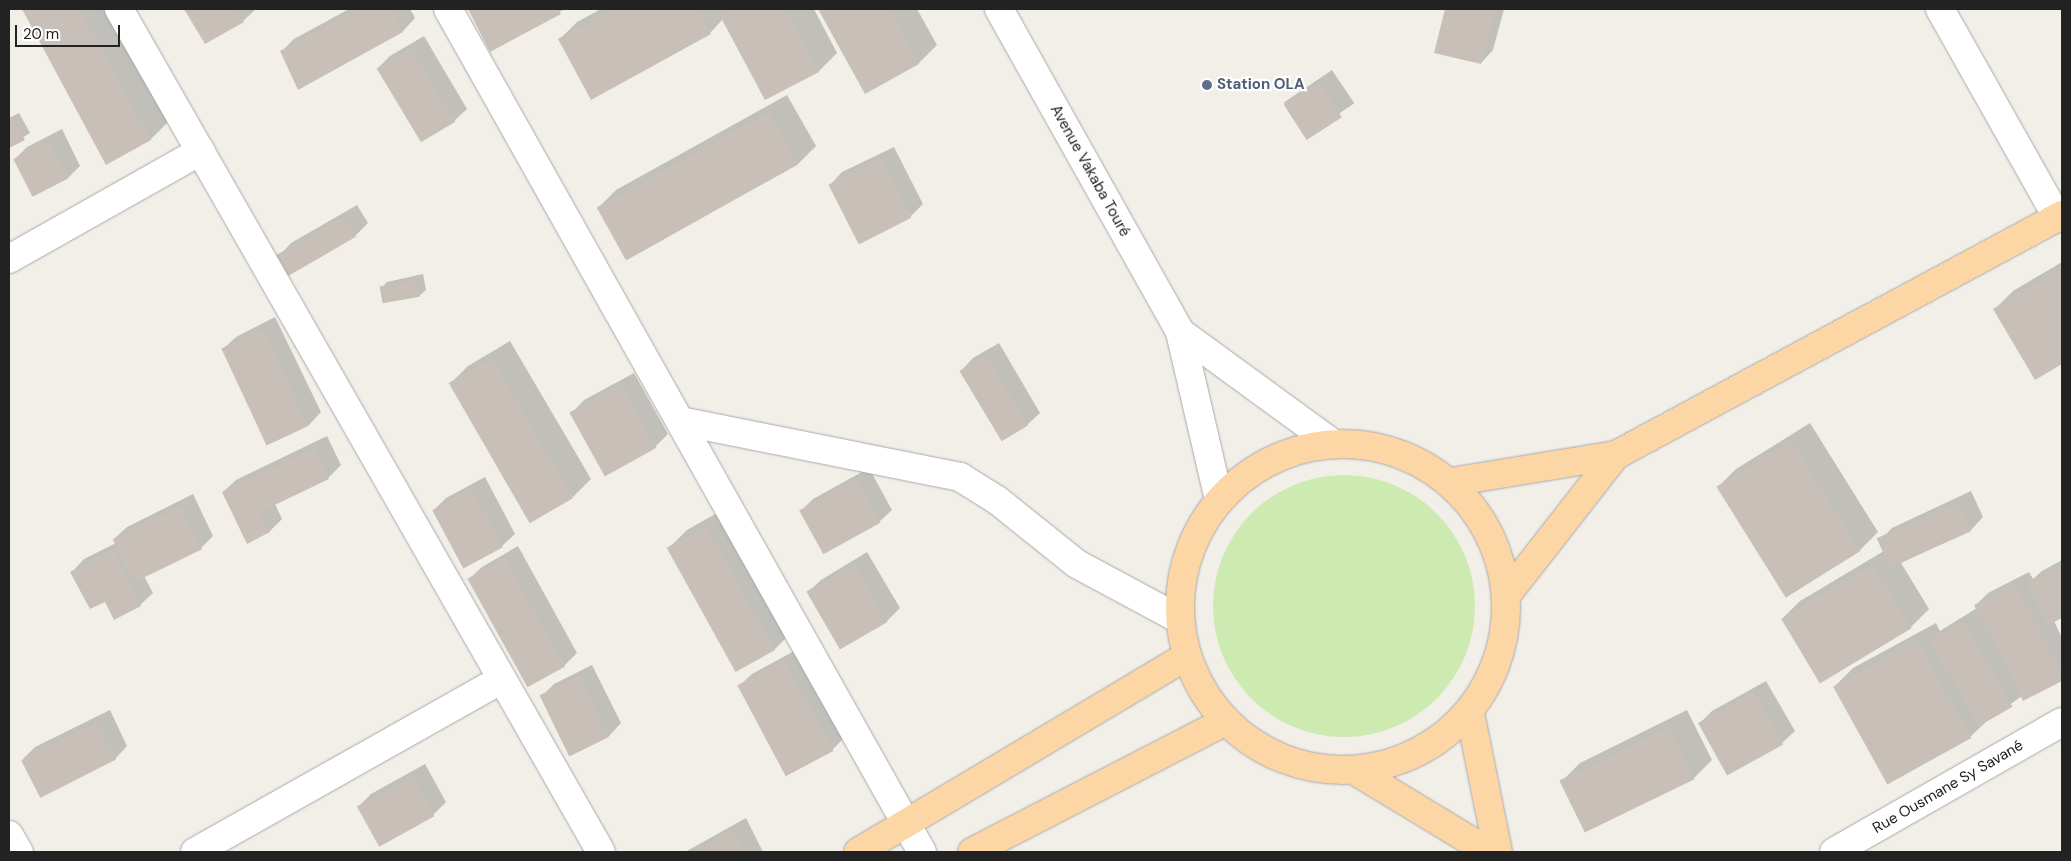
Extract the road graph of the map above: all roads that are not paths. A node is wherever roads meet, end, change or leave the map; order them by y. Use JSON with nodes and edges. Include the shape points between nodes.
{"nodes":[{"id":1,"x":119,"y":9,"type":"edge"},
{"id":2,"x":448,"y":9,"type":"edge"},
{"id":3,"x":999,"y":9,"type":"edge"},
{"id":4,"x":1940,"y":9,"type":"edge"},
{"id":5,"x":200,"y":152,"type":"junction"},
{"id":6,"x":2060,"y":217,"type":"edge"},
{"id":7,"x":9,"y":259,"type":"edge"},
{"id":8,"x":1180,"y":332,"type":"junction"},
{"id":9,"x":680,"y":421,"type":"junction"},
{"id":10,"x":1332,"y":443,"type":"junction"},
{"id":11,"x":1616,"y":455,"type":"junction"},
{"id":12,"x":1451,"y":482,"type":"junction"},
{"id":13,"x":1219,"y":499,"type":"junction"},
{"id":14,"x":1508,"y":593,"type":"junction"},
{"id":15,"x":1178,"y":619,"type":"junction"},
{"id":16,"x":1185,"y":657,"type":"junction"},
{"id":17,"x":502,"y":679,"type":"junction"},
{"id":18,"x":1470,"y":713,"type":"junction"},
{"id":19,"x":1224,"y":722,"type":"junction"},
{"id":20,"x":2062,"y":722,"type":"edge"},
{"id":21,"x":1357,"y":772,"type":"junction"},
{"id":22,"x":906,"y":824,"type":"junction"},
{"id":23,"x":9,"y":834,"type":"edge"},
{"id":24,"x":19,"y":852,"type":"edge"},
{"id":25,"x":195,"y":852,"type":"edge"},
{"id":26,"x":601,"y":852,"type":"edge"},
{"id":27,"x":858,"y":852,"type":"edge"},
{"id":28,"x":922,"y":852,"type":"edge"},
{"id":29,"x":972,"y":852,"type":"edge"},
{"id":30,"x":1489,"y":852,"type":"edge"},
{"id":31,"x":1498,"y":852,"type":"edge"},
{"id":32,"x":1834,"y":852,"type":"edge"}],
"edges":[{"from":1,"to":5,"type":"street"},
{"from":2,"to":9,"type":"street"},
{"from":3,"to":8,"type":"street","name":"Avenue Vakaba Touré"},
{"from":4,"to":6,"type":"street"},
{"from":5,"to":7,"type":"street"},
{"from":5,"to":17,"type":"street"},
{"from":6,"to":11,"type":"main road"},
{"from":8,"to":10,"type":"street"},
{"from":8,"to":13,"type":"street"},
{"from":9,"to":15,"type":"street","via":[[960,477],[997,500],[1077,564]]},
{"from":9,"to":22,"type":"street"},
{"from":10,"to":12,"type":"main road","via":[[1396,451]]},
{"from":10,"to":13,"type":"main road","via":[[1270,460]]},
{"from":11,"to":12,"type":"main road"},
{"from":11,"to":14,"type":"main road"},
{"from":12,"to":14,"type":"main road","via":[[1491,532]]},
{"from":13,"to":15,"type":"main road","via":[[1187,555]]},
{"from":14,"to":18,"type":"main road","via":[[1501,657]]},
{"from":15,"to":16,"type":"main road"},
{"from":16,"to":19,"type":"main road"},
{"from":16,"to":22,"type":"main road"},
{"from":17,"to":25,"type":"street"},
{"from":17,"to":26,"type":"street"},
{"from":18,"to":21,"type":"main road","via":[[1419,753]]},
{"from":18,"to":31,"type":"main road"},
{"from":19,"to":21,"type":"main road","via":[[1285,762]]},
{"from":19,"to":29,"type":"main road"},
{"from":20,"to":32,"type":"street","name":"Rue Ousmane Sy Savané"},
{"from":21,"to":30,"type":"main road"},
{"from":22,"to":27,"type":"main road"},
{"from":22,"to":28,"type":"street"},
{"from":23,"to":24,"type":"street"}]}
